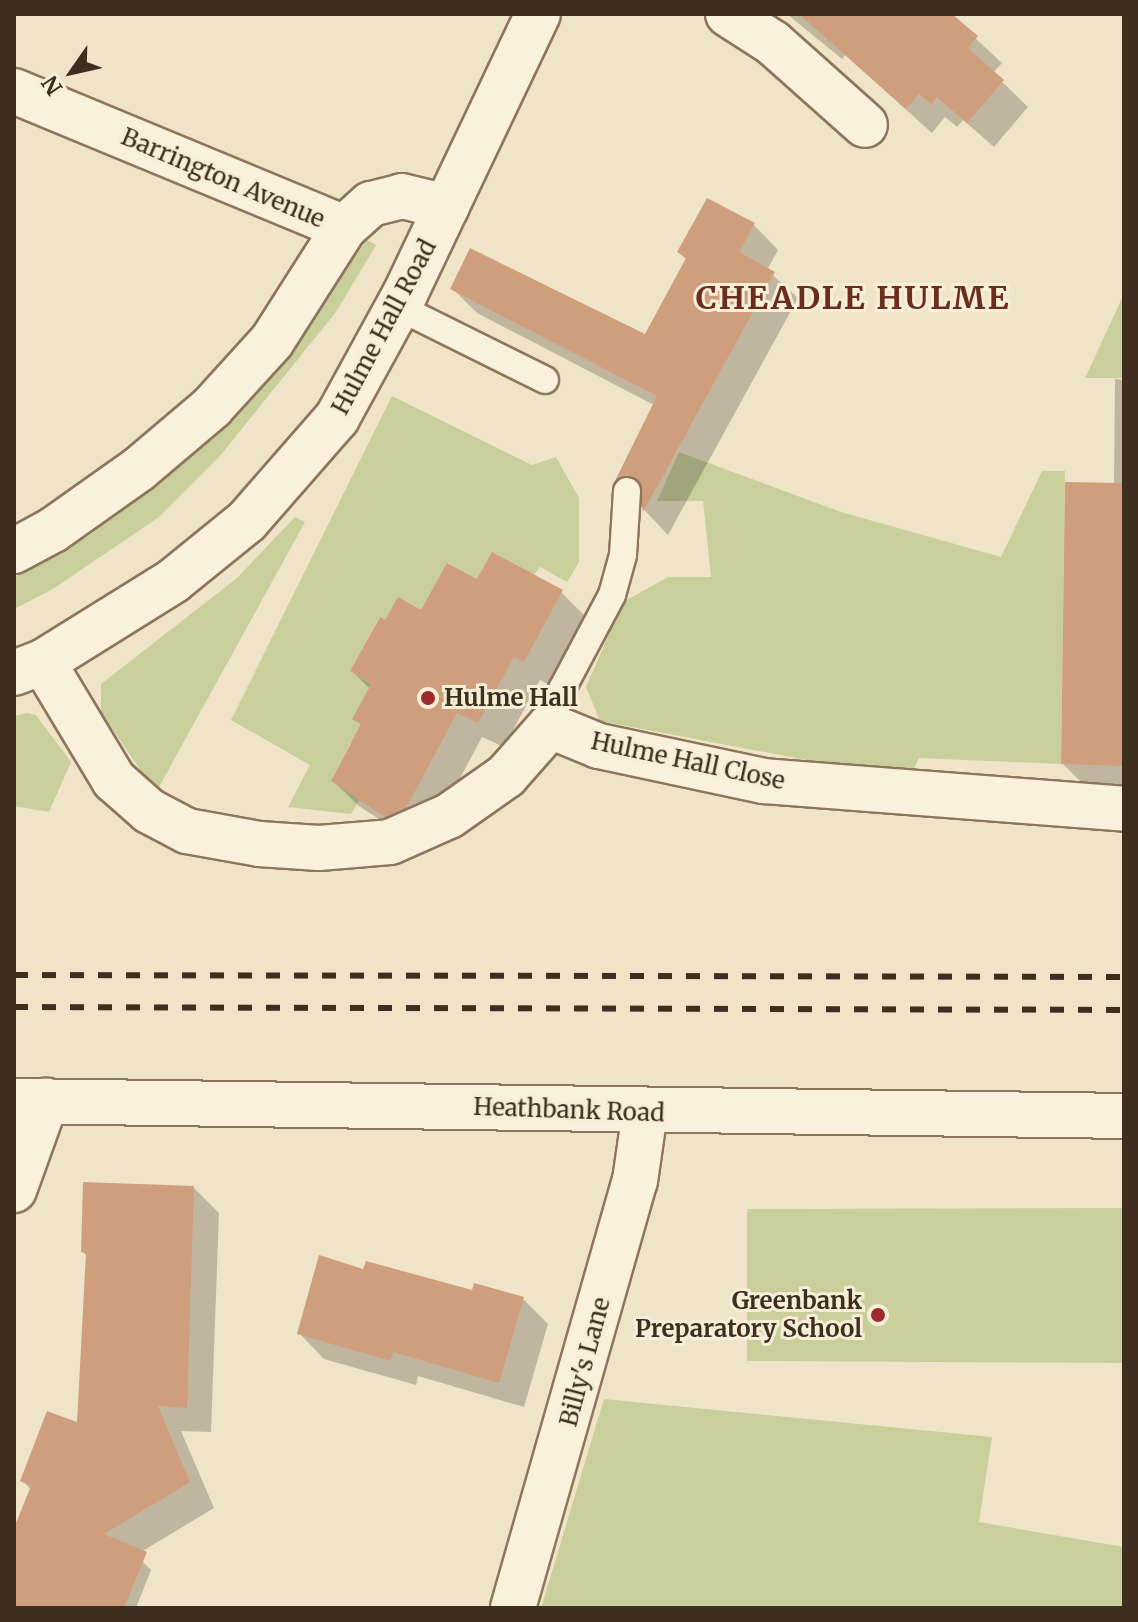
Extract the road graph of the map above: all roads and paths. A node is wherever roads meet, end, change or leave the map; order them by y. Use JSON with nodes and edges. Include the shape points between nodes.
{"nodes":[{"id":1,"x":538,"y":14,"type":"edge"},
{"id":2,"x":728,"y":14,"type":"edge"},
{"id":3,"x":14,"y":91,"type":"edge"},
{"id":4,"x":865,"y":125,"type":"dead end"},
{"id":5,"x":447,"y":207,"type":"junction"},
{"id":6,"x":344,"y":228,"type":"junction"},
{"id":7,"x":398,"y":307,"type":"junction"},
{"id":8,"x":545,"y":380,"type":"dead end"},
{"id":9,"x":627,"y":491,"type":"dead end"},
{"id":10,"x":14,"y":551,"type":"edge"},
{"id":11,"x":28,"y":668,"type":"edge"},
{"id":12,"x":550,"y":726,"type":"junction"},
{"id":13,"x":1124,"y":809,"type":"edge"},
{"id":14,"x":30,"y":1101,"type":"edge"},
{"id":15,"x":645,"y":1112,"type":"junction"},
{"id":16,"x":1124,"y":1116,"type":"edge"},
{"id":17,"x":14,"y":1190,"type":"edge"},
{"id":18,"x":513,"y":1608,"type":"edge"}],
"edges":[{"from":1,"to":5,"type":"street","name":"Hulme Hall Road"},
{"from":2,"to":4,"type":"street","via":[[773,43]]},
{"from":3,"to":6,"type":"street","name":"Barrington Avenue"},
{"from":5,"to":6,"type":"street","name":"Hulme Hall Road","via":[[402,196],[371,204]]},
{"from":5,"to":7,"type":"street","name":"Hulme Hall Road"},
{"from":6,"to":10,"type":"street","name":"Hulme Hall Road","via":[[272,341],[212,407],[139,469]]},
{"from":7,"to":8,"type":"lane"},
{"from":7,"to":11,"type":"street","name":"Hulme Hall Road","via":[[337,418],[247,521],[173,581]]},
{"from":9,"to":12,"type":"lane","via":[[626,536],[612,595],[562,689]]},
{"from":11,"to":12,"type":"street","via":[[114,780],[149,811],[187,831],[259,844],[319,848],[390,842],[449,816],[506,776]]},
{"from":12,"to":13,"type":"street","name":"Hulme Hall Close","via":[[599,746],[764,781]]},
{"from":14,"to":15,"type":"street","name":"Heathbank Road"},
{"from":14,"to":17,"type":"street"},
{"from":15,"to":16,"type":"street","name":"Heathbank Road"},
{"from":15,"to":18,"type":"street","name":"Billy's Lane","via":[[631,1196]]}]}
